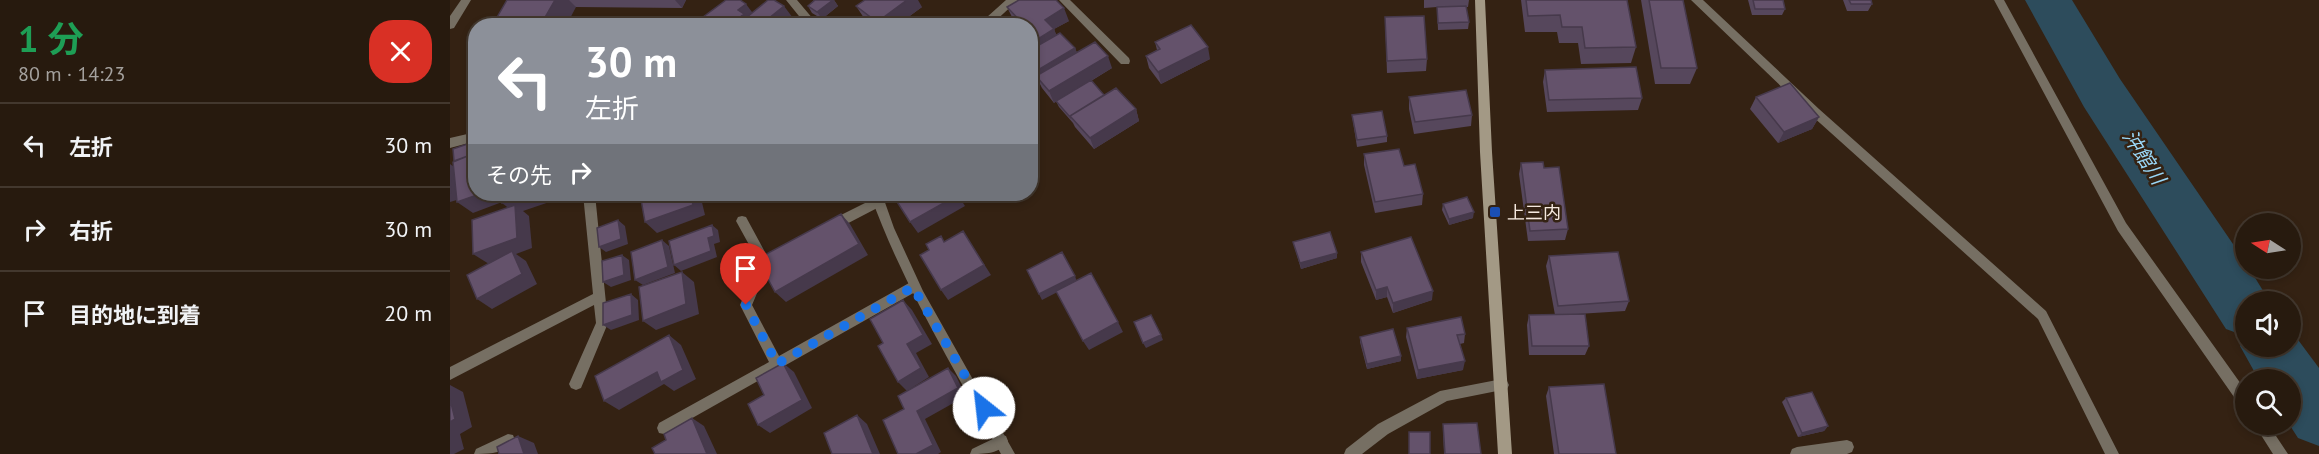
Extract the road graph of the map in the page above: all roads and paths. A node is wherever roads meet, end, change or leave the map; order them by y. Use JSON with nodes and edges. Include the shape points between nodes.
{"nodes":[{"id":1,"x":466,"y":0,"type":"edge"},
{"id":2,"x":791,"y":0,"type":"edge"},
{"id":3,"x":1013,"y":0,"type":"edge"},
{"id":4,"x":1064,"y":0,"type":"edge"},
{"id":5,"x":1480,"y":0,"type":"edge"},
{"id":6,"x":1696,"y":0,"type":"edge"},
{"id":7,"x":1999,"y":0,"type":"edge"},
{"id":8,"x":807,"y":18,"type":"edge"},
{"id":9,"x":992,"y":18,"type":"edge"},
{"id":10,"x":450,"y":25,"type":"edge"},
{"id":11,"x":1125,"y":60,"type":"dead end"},
{"id":12,"x":468,"y":138,"type":"edge"},
{"id":13,"x":450,"y":143,"type":"edge"},
{"id":14,"x":590,"y":201,"type":"edge"},
{"id":15,"x":871,"y":201,"type":"edge"},
{"id":16,"x":880,"y":201,"type":"edge"},
{"id":17,"x":742,"y":221,"type":"dead end"},
{"id":18,"x":816,"y":234,"type":"edge"},
{"id":19,"x":785,"y":250,"type":"edge"},
{"id":20,"x":764,"y":261,"type":"junction"},
{"id":21,"x":913,"y":287,"type":"junction"},
{"id":22,"x":600,"y":296,"type":"junction"},
{"id":23,"x":777,"y":364,"type":"junction"},
{"id":24,"x":450,"y":374,"type":"edge"},
{"id":25,"x":576,"y":384,"type":"dead end"},
{"id":26,"x":1502,"y":385,"type":"junction"},
{"id":27,"x":2235,"y":387,"type":"edge"},
{"id":28,"x":664,"y":428,"type":"dead end"},
{"id":29,"x":2268,"y":435,"type":"edge"},
{"id":30,"x":508,"y":440,"type":"edge"},
{"id":31,"x":1001,"y":441,"type":"junction"},
{"id":32,"x":1847,"y":447,"type":"dead end"},
{"id":33,"x":481,"y":454,"type":"edge"},
{"id":34,"x":977,"y":454,"type":"edge"},
{"id":35,"x":1008,"y":454,"type":"edge"},
{"id":36,"x":1351,"y":454,"type":"edge"},
{"id":37,"x":1505,"y":454,"type":"edge"},
{"id":38,"x":1797,"y":454,"type":"edge"},
{"id":39,"x":2112,"y":454,"type":"edge"},
{"id":40,"x":2281,"y":454,"type":"edge"}],
"edges":[{"from":1,"to":10,"type":"street"},
{"from":2,"to":8,"type":"street"},
{"from":3,"to":9,"type":"street"},
{"from":4,"to":11,"type":"street"},
{"from":5,"to":26,"type":"street","via":[[1485,152]]},
{"from":6,"to":39,"type":"street","via":[[2043,315]]},
{"from":7,"to":27,"type":"street","via":[[2122,226]]},
{"from":12,"to":13,"type":"street"},
{"from":14,"to":22,"type":"street"},
{"from":15,"to":18,"type":"street"},
{"from":16,"to":21,"type":"street"},
{"from":17,"to":20,"type":"street"},
{"from":19,"to":20,"type":"street"},
{"from":20,"to":23,"type":"street","via":[[746,305]]},
{"from":21,"to":23,"type":"street"},
{"from":21,"to":31,"type":"street"},
{"from":22,"to":24,"type":"street"},
{"from":22,"to":25,"type":"street","via":[[602,323]]},
{"from":23,"to":28,"type":"street"},
{"from":26,"to":36,"type":"street","via":[[1445,395],[1383,429]]},
{"from":26,"to":37,"type":"street"},
{"from":29,"to":40,"type":"street"},
{"from":30,"to":33,"type":"street"},
{"from":31,"to":34,"type":"street"},
{"from":31,"to":35,"type":"street"},
{"from":32,"to":38,"type":"street"}]}
